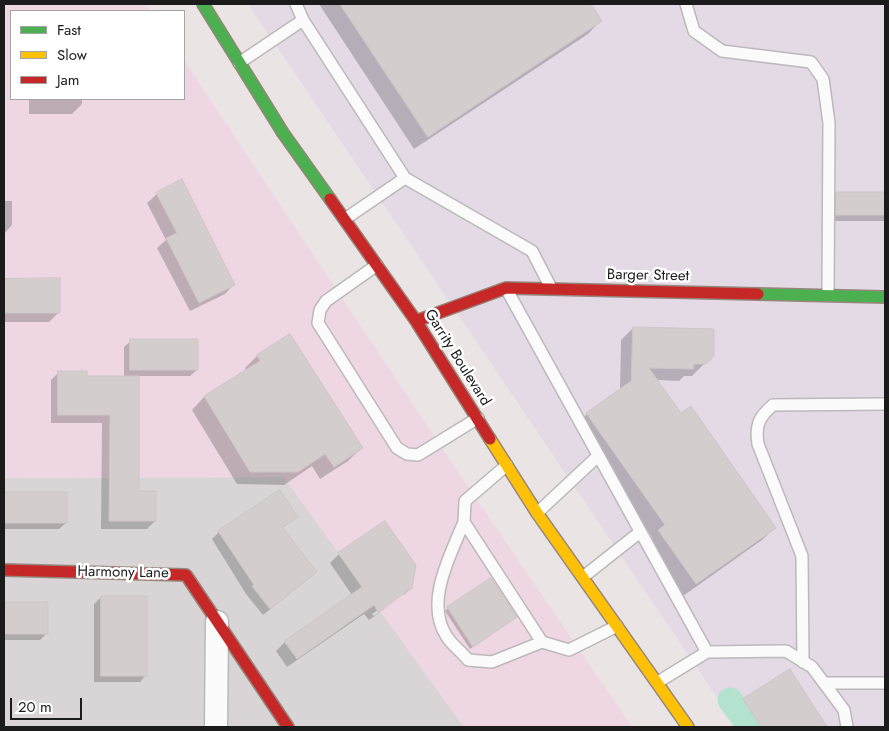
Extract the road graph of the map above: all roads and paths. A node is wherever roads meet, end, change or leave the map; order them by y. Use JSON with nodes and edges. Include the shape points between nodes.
{"nodes":[{"id":1,"x":203,"y":4,"type":"edge"},
{"id":2,"x":296,"y":4,"type":"edge"},
{"id":3,"x":686,"y":4,"type":"edge"},
{"id":4,"x":303,"y":20,"type":"junction"},
{"id":5,"x":239,"y":63,"type":"junction"},
{"id":6,"x":405,"y":178,"type":"junction"},
{"id":7,"x":345,"y":219,"type":"junction"},
{"id":8,"x":378,"y":264,"type":"junction"},
{"id":9,"x":506,"y":288,"type":"junction"},
{"id":10,"x":552,"y":289,"type":"junction"},
{"id":11,"x":828,"y":295,"type":"junction"},
{"id":12,"x":885,"y":297,"type":"edge"},
{"id":13,"x":416,"y":321,"type":"junction"},
{"id":14,"x":885,"y":404,"type":"edge"},
{"id":15,"x":478,"y":418,"type":"junction"},
{"id":16,"x":598,"y":456,"type":"junction"},
{"id":17,"x":507,"y":465,"type":"junction"},
{"id":18,"x":537,"y":513,"type":"junction"},
{"id":19,"x":464,"y":522,"type":"junction"},
{"id":20,"x":640,"y":532,"type":"junction"},
{"id":21,"x":4,"y":570,"type":"edge"},
{"id":22,"x":583,"y":577,"type":"junction"},
{"id":23,"x":217,"y":622,"type":"junction"},
{"id":24,"x":618,"y":626,"type":"junction"},
{"id":25,"x":542,"y":642,"type":"junction"},
{"id":26,"x":707,"y":652,"type":"junction"},
{"id":27,"x":803,"y":662,"type":"junction"},
{"id":28,"x":658,"y":682,"type":"junction"},
{"id":29,"x":824,"y":683,"type":"junction"},
{"id":30,"x":885,"y":683,"type":"edge"},
{"id":31,"x":216,"y":727,"type":"edge"},
{"id":32,"x":288,"y":727,"type":"edge"},
{"id":33,"x":688,"y":727,"type":"edge"},
{"id":34,"x":847,"y":727,"type":"edge"}],
"edges":[{"from":1,"to":5,"type":"main road","name":"Garrity Boulevard"},
{"from":2,"to":4,"type":"lane"},
{"from":3,"to":11,"type":"lane","via":[[694,31],[722,51],[811,62],[823,79],[829,123]]},
{"from":4,"to":5,"type":"lane"},
{"from":4,"to":6,"type":"lane"},
{"from":5,"to":7,"type":"main road","name":"Garrity Boulevard","via":[[283,133]]},
{"from":6,"to":7,"type":"lane"},
{"from":6,"to":10,"type":"lane","via":[[532,251]]},
{"from":7,"to":8,"type":"main road","name":"Garrity Boulevard"},
{"from":8,"to":13,"type":"main road","name":"Garrity Boulevard"},
{"from":8,"to":15,"type":"lane","via":[[326,301],[320,310],[318,323],[397,448],[407,454],[418,455]]},
{"from":9,"to":10,"type":"main road","name":"Barger Street"},
{"from":9,"to":13,"type":"main road","name":"Barger Street"},
{"from":9,"to":16,"type":"lane"},
{"from":10,"to":11,"type":"main road","name":"Barger Street"},
{"from":11,"to":12,"type":"main road","name":"Barger Street"},
{"from":13,"to":15,"type":"main road","name":"Garrity Boulevard"},
{"from":14,"to":27,"type":"lane","via":[[773,405],[761,416],[755,429],[802,556]]},
{"from":15,"to":17,"type":"main road","name":"Garrity Boulevard"},
{"from":16,"to":18,"type":"lane"},
{"from":16,"to":20,"type":"lane"},
{"from":17,"to":18,"type":"main road","name":"Garrity Boulevard"},
{"from":17,"to":19,"type":"lane","via":[[465,501]]},
{"from":18,"to":22,"type":"main road","name":"Garrity Boulevard"},
{"from":19,"to":25,"type":"lane"},
{"from":19,"to":25,"type":"lane","via":[[446,568],[436,609],[446,637],[468,660],[492,662]]},
{"from":20,"to":22,"type":"lane"},
{"from":20,"to":26,"type":"lane"},
{"from":21,"to":23,"type":"main road","name":"Harmony Lane","via":[[186,575]]},
{"from":22,"to":24,"type":"main road","name":"Garrity Boulevard"},
{"from":23,"to":31,"type":"street"},
{"from":23,"to":32,"type":"main road","name":"Harmony Lane"},
{"from":24,"to":25,"type":"lane","via":[[569,650]]},
{"from":24,"to":28,"type":"main road","name":"Garrity Boulevard"},
{"from":26,"to":27,"type":"lane","via":[[786,652]]},
{"from":26,"to":28,"type":"lane"},
{"from":27,"to":29,"type":"lane","via":[[812,667]]},
{"from":28,"to":33,"type":"main road","name":"Garrity Boulevard"},
{"from":29,"to":30,"type":"lane"},
{"from":29,"to":34,"type":"lane","via":[[844,710]]}]}
